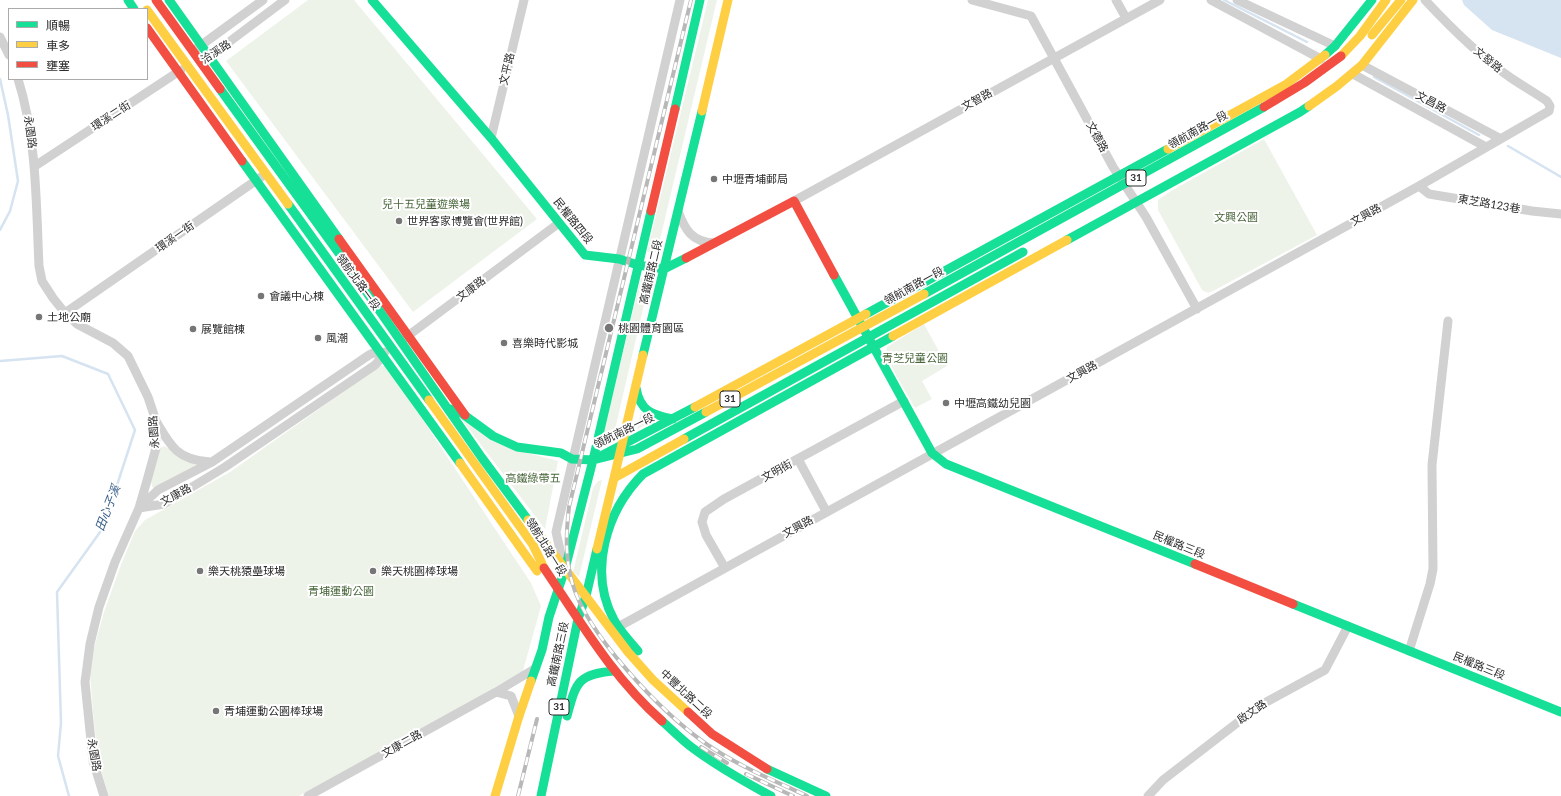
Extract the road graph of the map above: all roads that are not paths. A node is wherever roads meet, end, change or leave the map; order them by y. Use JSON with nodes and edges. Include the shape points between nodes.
{"nodes":[{"id":1,"x":156,"y":0,"type":"edge"},
{"id":2,"x":169,"y":0,"type":"edge"},
{"id":3,"x":263,"y":0,"type":"edge"},
{"id":4,"x":286,"y":0,"type":"edge"},
{"id":5,"x":372,"y":0,"type":"edge"},
{"id":6,"x":524,"y":0,"type":"edge"},
{"id":7,"x":680,"y":0,"type":"edge"},
{"id":8,"x":700,"y":0,"type":"edge"},
{"id":9,"x":728,"y":0,"type":"edge"},
{"id":10,"x":972,"y":0,"type":"edge"},
{"id":11,"x":1116,"y":0,"type":"edge"},
{"id":12,"x":1160,"y":0,"type":"edge"},
{"id":13,"x":1210,"y":0,"type":"edge"},
{"id":14,"x":1237,"y":0,"type":"edge"},
{"id":15,"x":1372,"y":0,"type":"edge"},
{"id":16,"x":1386,"y":0,"type":"edge"},
{"id":17,"x":1401,"y":0,"type":"edge"},
{"id":18,"x":1413,"y":0,"type":"edge"},
{"id":19,"x":1425,"y":0,"type":"edge"},
{"id":20,"x":1006,"y":4,"type":"edge"},
{"id":21,"x":148,"y":11,"type":"edge"},
{"id":22,"x":1126,"y":18,"type":"junction"},
{"id":23,"x":148,"y":29,"type":"edge"},
{"id":24,"x":0,"y":37,"type":"edge"},
{"id":25,"x":202,"y":45,"type":"junction"},
{"id":26,"x":1335,"y":46,"type":"junction"},
{"id":27,"x":193,"y":51,"type":"junction"},
{"id":28,"x":8,"y":53,"type":"edge"},
{"id":29,"x":210,"y":57,"type":"junction"},
{"id":30,"x":1053,"y":58,"type":"junction"},
{"id":31,"x":1321,"y":59,"type":"junction"},
{"id":32,"x":202,"y":63,"type":"junction"},
{"id":33,"x":187,"y":65,"type":"junction"},
{"id":34,"x":1362,"y":65,"type":"junction"},
{"id":35,"x":178,"y":73,"type":"junction"},
{"id":36,"x":1333,"y":74,"type":"dead end"},
{"id":37,"x":1353,"y":74,"type":"junction"},
{"id":38,"x":18,"y":80,"type":"edge"},
{"id":39,"x":1545,"y":114,"type":"joint"},
{"id":40,"x":491,"y":138,"type":"junction"},
{"id":41,"x":1501,"y":139,"type":"junction"},
{"id":42,"x":1486,"y":147,"type":"junction"},
{"id":43,"x":284,"y":160,"type":"junction"},
{"id":44,"x":35,"y":166,"type":"junction"},
{"id":45,"x":277,"y":166,"type":"junction"},
{"id":46,"x":266,"y":174,"type":"junction"},
{"id":47,"x":1119,"y":176,"type":"junction"},
{"id":48,"x":257,"y":180,"type":"junction"},
{"id":49,"x":1419,"y":186,"type":"junction"},
{"id":50,"x":1131,"y":189,"type":"junction"},
{"id":51,"x":1121,"y":198,"type":"dead end"},
{"id":52,"x":794,"y":201,"type":"junction"},
{"id":53,"x":1136,"y":202,"type":"junction"},
{"id":54,"x":678,"y":210,"type":"junction"},
{"id":55,"x":1561,"y":214,"type":"edge"},
{"id":56,"x":559,"y":223,"type":"junction"},
{"id":57,"x":714,"y":243,"type":"junction"},
{"id":58,"x":1032,"y":247,"type":"dead end"},
{"id":59,"x":619,"y":259,"type":"junction"},
{"id":60,"x":638,"y":265,"type":"junction"},
{"id":61,"x":664,"y":269,"type":"junction"},
{"id":62,"x":1197,"y":309,"type":"junction"},
{"id":63,"x":65,"y":314,"type":"junction"},
{"id":64,"x":858,"y":318,"type":"junction"},
{"id":65,"x":1448,"y":321,"type":"dead end"},
{"id":66,"x":863,"y":328,"type":"junction"},
{"id":67,"x":409,"y":335,"type":"junction"},
{"id":68,"x":868,"y":337,"type":"junction"},
{"id":69,"x":400,"y":341,"type":"junction"},
{"id":70,"x":873,"y":346,"type":"junction"},
{"id":71,"x":390,"y":348,"type":"junction"},
{"id":72,"x":382,"y":354,"type":"junction"},
{"id":73,"x":433,"y":369,"type":"junction"},
{"id":74,"x":636,"y":385,"type":"junction"},
{"id":75,"x":904,"y":401,"type":"junction"},
{"id":76,"x":447,"y":408,"type":"junction"},
{"id":77,"x":466,"y":416,"type":"junction"},
{"id":78,"x":155,"y":418,"type":"junction"},
{"id":79,"x":673,"y":420,"type":"junction"},
{"id":80,"x":689,"y":448,"type":"junction"},
{"id":81,"x":621,"y":449,"type":"junction"},
{"id":82,"x":932,"y":453,"type":"junction"},
{"id":83,"x":572,"y":459,"type":"junction"},
{"id":84,"x":648,"y":459,"type":"junction"},
{"id":85,"x":798,"y":459,"type":"junction"},
{"id":86,"x":593,"y":460,"type":"junction"},
{"id":87,"x":212,"y":462,"type":"junction"},
{"id":88,"x":225,"y":467,"type":"junction"},
{"id":89,"x":614,"y":478,"type":"junction"},
{"id":90,"x":139,"y":508,"type":"junction"},
{"id":91,"x":826,"y":511,"type":"junction"},
{"id":92,"x":725,"y":568,"type":"junction"},
{"id":93,"x":565,"y":569,"type":"junction"},
{"id":94,"x":558,"y":589,"type":"junction"},
{"id":95,"x":586,"y":596,"type":"junction"},
{"id":96,"x":578,"y":619,"type":"junction"},
{"id":97,"x":618,"y":626,"type":"junction"},
{"id":98,"x":1348,"y":626,"type":"junction"},
{"id":99,"x":638,"y":651,"type":"dead end"},
{"id":100,"x":1409,"y":651,"type":"junction"},
{"id":101,"x":536,"y":668,"type":"junction"},
{"id":102,"x":614,"y":671,"type":"junction"},
{"id":103,"x":566,"y":674,"type":"junction"},
{"id":104,"x":496,"y":692,"type":"junction"},
{"id":105,"x":1561,"y":712,"type":"edge"},
{"id":106,"x":519,"y":716,"type":"junction"},
{"id":107,"x":567,"y":716,"type":"junction"},
{"id":108,"x":560,"y":733,"type":"junction"},
{"id":109,"x":104,"y":796,"type":"edge"},
{"id":110,"x":308,"y":796,"type":"edge"},
{"id":111,"x":495,"y":796,"type":"edge"},
{"id":112,"x":505,"y":796,"type":"edge"},
{"id":113,"x":541,"y":796,"type":"edge"},
{"id":114,"x":551,"y":796,"type":"edge"},
{"id":115,"x":771,"y":796,"type":"edge"},
{"id":116,"x":826,"y":796,"type":"edge"},
{"id":117,"x":1148,"y":796,"type":"edge"}],
"edges":[{"from":1,"to":27,"type":"street","name":"領航北路一段"},
{"from":2,"to":25,"type":"street","name":"領航北路一段"},
{"from":3,"to":25,"type":"street","name":"洽溪路"},
{"from":4,"to":29,"type":"street","name":"洽溪路"},
{"from":5,"to":40,"type":"street","name":"民權路四段"},
{"from":6,"to":40,"type":"street","name":"文平路"},
{"from":7,"to":59,"type":"street"},
{"from":8,"to":60,"type":"street","name":"高鐵南路二段"},
{"from":9,"to":54,"type":"street","name":"高鐵南路二段"},
{"from":10,"to":20,"type":"street","name":"文德路"},
{"from":11,"to":22,"type":"street"},
{"from":12,"to":22,"type":"street","name":"文智路"},
{"from":13,"to":31,"type":"street"},
{"from":14,"to":26,"type":"street"},
{"from":15,"to":26,"type":"street","name":"領航南路一段","number":"31"},
{"from":16,"to":50,"type":"street","name":"領航南路一段","number":"31","via":[[1350,47],[1322,71]]},
{"from":17,"to":36,"type":"street","via":[[1358,51]]},
{"from":18,"to":34,"type":"street","number":"31"},
{"from":19,"to":39,"type":"street","name":"文發路","via":[[1488,60],[1510,78],[1547,101],[1550,106]]},
{"from":20,"to":30,"type":"street","name":"文德路","via":[[1031,16]]},
{"from":21,"to":33,"type":"street","name":"領航北路一段"},
{"from":22,"to":30,"type":"street","name":"文智路"},
{"from":23,"to":35,"type":"street","name":"領航北路一段"},
{"from":24,"to":28,"type":"street"},
{"from":25,"to":27,"type":"street","name":"洽溪路"},
{"from":25,"to":29,"type":"street","name":"領航北路一段"},
{"from":26,"to":31,"type":"street","name":"領航南路一段","number":"31"},
{"from":27,"to":32,"type":"street","name":"領航北路一段"},
{"from":27,"to":33,"type":"street","name":"洽溪路"},
{"from":29,"to":32,"type":"street","name":"洽溪路"},
{"from":29,"to":43,"type":"street","name":"領航北路一段"},
{"from":30,"to":47,"type":"street","name":"文德路"},
{"from":30,"to":52,"type":"street","name":"文智路"},
{"from":31,"to":47,"type":"street","name":"領航南路一段","number":"31","via":[[1285,85]]},
{"from":32,"to":33,"type":"street","name":"洽溪路"},
{"from":32,"to":45,"type":"street","name":"領航北路一段"},
{"from":33,"to":35,"type":"street","name":"環溪二街"},
{"from":33,"to":46,"type":"street","name":"領航北路一段"},
{"from":34,"to":37,"type":"street","number":"31"},
{"from":34,"to":41,"type":"street","name":"文昌路"},
{"from":35,"to":44,"type":"street","name":"環溪二街"},
{"from":35,"to":48,"type":"street","name":"領航北路一段"},
{"from":37,"to":42,"type":"street","name":"文昌路"},
{"from":37,"to":53,"type":"street","number":"31","via":[[1300,112]]},
{"from":38,"to":44,"type":"street","name":"永園路","via":[[26,105]]},
{"from":39,"to":41,"type":"street","name":"文興路"},
{"from":40,"to":56,"type":"street","name":"民權路四段"},
{"from":41,"to":42,"type":"street","name":"文興路"},
{"from":42,"to":49,"type":"street","name":"文興路"},
{"from":43,"to":45,"type":"street","name":"環溪一街"},
{"from":43,"to":67,"type":"street","name":"領航北路一段"},
{"from":44,"to":63,"type":"street","name":"永園路","via":[[39,266],[42,281]]},
{"from":45,"to":46,"type":"street","name":"環溪一街"},
{"from":45,"to":69,"type":"street","name":"領航北路一段"},
{"from":46,"to":48,"type":"street","name":"環溪一街"},
{"from":46,"to":71,"type":"street","name":"領航北路一段"},
{"from":47,"to":50,"type":"street","name":"文德路"},
{"from":47,"to":64,"type":"street","name":"領航南路一段","number":"31"},
{"from":48,"to":63,"type":"street","name":"環溪一街"},
{"from":48,"to":72,"type":"street","name":"領航北路一段"},
{"from":49,"to":55,"type":"street","name":"東芝路123巷","via":[[1429,194]]},
{"from":49,"to":62,"type":"street","name":"文興路"},
{"from":50,"to":51,"type":"street","name":"領航南路一段","number":"31"},
{"from":50,"to":53,"type":"street","name":"文德路"},
{"from":50,"to":66,"type":"street","name":"領航南路一段","number":"31"},
{"from":52,"to":57,"type":"street"},
{"from":52,"to":64,"type":"street"},
{"from":53,"to":62,"type":"street","name":"文德路"},
{"from":53,"to":70,"type":"street","number":"31"},
{"from":54,"to":57,"type":"street","via":[[688,232],[696,239]]},
{"from":54,"to":61,"type":"street","name":"高鐵南路二段"},
{"from":56,"to":59,"type":"street","name":"民權路四段","via":[[585,255]]},
{"from":56,"to":67,"type":"street","name":"文康路"},
{"from":57,"to":61,"type":"street"},
{"from":58,"to":68,"type":"street","name":"領航南路一段","number":"31"},
{"from":59,"to":60,"type":"street","name":"民權路四段"},
{"from":59,"to":83,"type":"street"},
{"from":60,"to":61,"type":"street","name":"民權路四段"},
{"from":60,"to":86,"type":"street","name":"高鐵南路二段"},
{"from":61,"to":74,"type":"street","name":"高鐵南路二段"},
{"from":62,"to":82,"type":"street","name":"文興路"},
{"from":63,"to":78,"type":"street","name":"永園路","via":[[76,324],[113,343],[128,356]]},
{"from":64,"to":66,"type":"street","name":"民權路三段"},
{"from":64,"to":79,"type":"street","name":"領航南路一段","number":"31"},
{"from":65,"to":100,"type":"street","via":[[1432,465],[1433,569]]},
{"from":66,"to":68,"type":"street","name":"民權路三段"},
{"from":66,"to":81,"type":"street","name":"領航南路一段","number":"31","via":[[637,449]]},
{"from":67,"to":69,"type":"street","name":"文康路"},
{"from":67,"to":73,"type":"street","name":"領航北路一段"},
{"from":68,"to":70,"type":"street","name":"民權路三段"},
{"from":68,"to":84,"type":"street","name":"領航南路一段","number":"31"},
{"from":69,"to":71,"type":"street","name":"文康路"},
{"from":69,"to":76,"type":"street","name":"領航北路一段"},
{"from":70,"to":75,"type":"street","name":"民權路三段"},
{"from":70,"to":80,"type":"street","number":"31"},
{"from":71,"to":72,"type":"street","name":"文康路"},
{"from":71,"to":94,"type":"street","name":"領航北路一段","via":[[533,545],[540,564]]},
{"from":72,"to":87,"type":"street","name":"文康路","via":[[373,352]]},
{"from":72,"to":88,"type":"street","name":"文康路","via":[[375,364]]},
{"from":72,"to":94,"type":"street","name":"領航北路一段","via":[[539,574]]},
{"from":73,"to":76,"type":"street"},
{"from":73,"to":77,"type":"street","name":"領航北路一段"},
{"from":74,"to":79,"type":"street","via":[[637,395],[648,412]]},
{"from":74,"to":81,"type":"street","name":"高鐵南路二段"},
{"from":75,"to":82,"type":"street","name":"民權路三段"},
{"from":75,"to":85,"type":"street","name":"文明街"},
{"from":76,"to":77,"type":"street"},
{"from":76,"to":93,"type":"street","name":"領航北路一段"},
{"from":77,"to":83,"type":"street","name":"領航南路一段","via":[[493,436],[517,447],[560,453]]},
{"from":78,"to":87,"type":"street","via":[[169,444],[183,455],[197,461]]},
{"from":78,"to":90,"type":"street","name":"永園路","via":[[156,448]]},
{"from":79,"to":81,"type":"street","name":"領航南路一段","number":"31"},
{"from":80,"to":84,"type":"street","number":"31"},
{"from":80,"to":97,"type":"street","via":[[643,474],[627,492],[617,510],[606,542],[601,570],[604,595]]},
{"from":81,"to":86,"type":"street","name":"領航南路一段","number":"31"},
{"from":81,"to":89,"type":"street","name":"高鐵南路二段"},
{"from":82,"to":91,"type":"street","name":"文興路"},
{"from":82,"to":98,"type":"street","name":"民權路三段","via":[[946,464]]},
{"from":83,"to":86,"type":"street","name":"領航南路一段"},
{"from":83,"to":93,"type":"street","via":[[556,532]]},
{"from":84,"to":89,"type":"street","number":"31"},
{"from":85,"to":91,"type":"street"},
{"from":85,"to":92,"type":"street","name":"文明街","via":[[705,512],[702,522],[706,535]]},
{"from":86,"to":93,"type":"street","name":"高鐵南路二段"},
{"from":87,"to":88,"type":"street"},
{"from":87,"to":90,"type":"street","name":"文康路","via":[[158,490]]},
{"from":88,"to":90,"type":"street","name":"文康路","via":[[164,504]]},
{"from":89,"to":95,"type":"street","name":"高鐵南路二段","number":"31"},
{"from":90,"to":109,"type":"street","name":"永園路","via":[[115,562],[99,608],[90,644],[85,682],[93,761]]},
{"from":91,"to":92,"type":"street","name":"文興路"},
{"from":92,"to":97,"type":"street","name":"文興路"},
{"from":93,"to":94,"type":"street","name":"高鐵南路二段"},
{"from":93,"to":95,"type":"street","name":"中豐北路二段"},
{"from":94,"to":96,"type":"street"},
{"from":94,"to":101,"type":"street","name":"高鐵南路三段"},
{"from":95,"to":96,"type":"street","name":"高鐵南路二段","number":"31"},
{"from":95,"to":116,"type":"street","name":"中豐北路二段","via":[[633,658],[712,734],[769,770]]},
{"from":96,"to":102,"type":"street"},
{"from":96,"to":103,"type":"street","name":"高鐵南路三段","number":"31"},
{"from":96,"to":107,"type":"street","name":"高鐵南路三段","number":"31"},
{"from":97,"to":99,"type":"street"},
{"from":98,"to":100,"type":"street","name":"民權路三段"},
{"from":98,"to":117,"type":"street","name":"啟文路","via":[[1325,670],[1259,706],[1163,780]]},
{"from":100,"to":105,"type":"street","name":"民權路三段"},
{"from":101,"to":104,"type":"street","name":"文康二路"},
{"from":101,"to":106,"type":"street","name":"高鐵南路三段"},
{"from":101,"to":112,"type":"street","name":"高鐵南路三段"},
{"from":102,"to":107,"type":"street","via":[[593,672],[580,680],[573,692]]},
{"from":102,"to":115,"type":"street","via":[[648,709],[690,746]]},
{"from":103,"to":108,"type":"street"},
{"from":103,"to":113,"type":"street","name":"高鐵南路三段","number":"31"},
{"from":104,"to":106,"type":"street","via":[[511,696]]},
{"from":104,"to":110,"type":"street","name":"文康二路"},
{"from":106,"to":111,"type":"street","name":"高鐵南路三段"},
{"from":107,"to":108,"type":"street","name":"高鐵南路三段","number":"31"},
{"from":108,"to":114,"type":"street","name":"高鐵南路三段","number":"31"}]}
